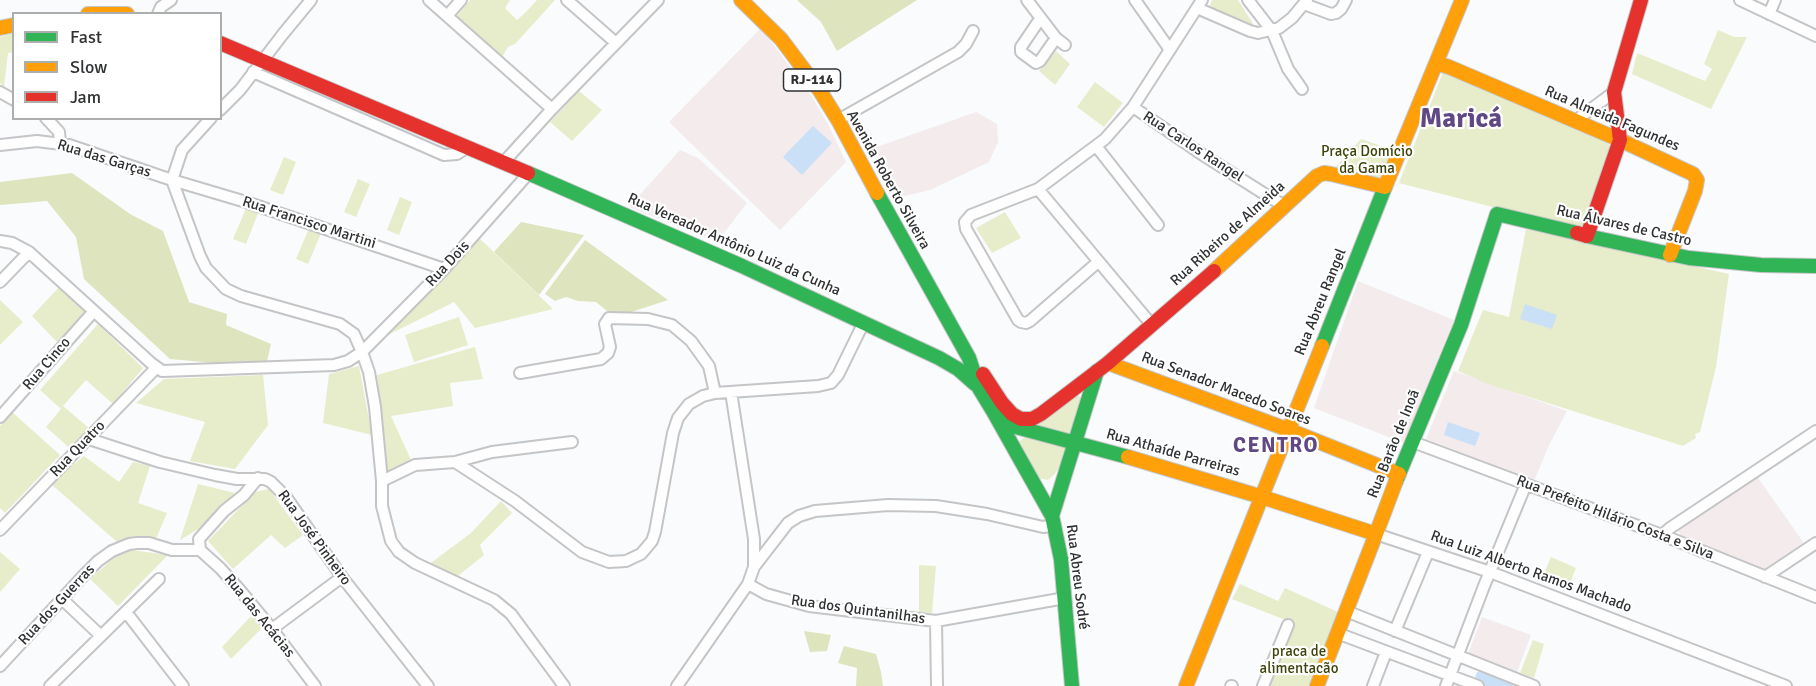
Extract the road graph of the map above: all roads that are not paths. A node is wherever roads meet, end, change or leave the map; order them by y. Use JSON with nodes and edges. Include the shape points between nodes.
{"nodes":[{"id":1,"x":171,"y":0,"type":"edge"},
{"id":2,"x":311,"y":0,"type":"edge"},
{"id":3,"x":429,"y":0,"type":"edge"},
{"id":4,"x":461,"y":0,"type":"edge"},
{"id":5,"x":567,"y":0,"type":"edge"},
{"id":6,"x":658,"y":0,"type":"edge"},
{"id":7,"x":741,"y":0,"type":"edge"},
{"id":8,"x":1026,"y":0,"type":"edge"},
{"id":9,"x":1135,"y":0,"type":"edge"},
{"id":10,"x":1248,"y":0,"type":"edge"},
{"id":11,"x":1346,"y":0,"type":"edge"},
{"id":12,"x":1462,"y":0,"type":"edge"},
{"id":13,"x":1641,"y":0,"type":"edge"},
{"id":14,"x":1740,"y":0,"type":"edge"},
{"id":15,"x":1774,"y":0,"type":"edge"},
{"id":16,"x":1306,"y":2,"type":"edge"},
{"id":17,"x":1199,"y":4,"type":"edge"},
{"id":18,"x":159,"y":12,"type":"edge"},
{"id":19,"x":1769,"y":14,"type":"junction"},
{"id":20,"x":447,"y":16,"type":"junction"},
{"id":21,"x":1040,"y":19,"type":"junction"},
{"id":22,"x":973,"y":31,"type":"dead end"},
{"id":23,"x":1272,"y":31,"type":"junction"},
{"id":24,"x":1816,"y":36,"type":"edge"},
{"id":25,"x":1056,"y":38,"type":"junction"},
{"id":26,"x":616,"y":43,"type":"junction"},
{"id":27,"x":222,"y":44,"type":"edge"},
{"id":28,"x":1065,"y":45,"type":"dead end"},
{"id":29,"x":1170,"y":50,"type":"junction"},
{"id":30,"x":262,"y":60,"type":"junction"},
{"id":31,"x":1436,"y":63,"type":"junction"},
{"id":32,"x":254,"y":72,"type":"junction"},
{"id":33,"x":1302,"y":89,"type":"dead end"},
{"id":34,"x":1614,"y":92,"type":"junction"},
{"id":35,"x":1133,"y":107,"type":"junction"},
{"id":36,"x":222,"y":108,"type":"edge"},
{"id":37,"x":552,"y":109,"type":"junction"},
{"id":38,"x":48,"y":120,"type":"edge"},
{"id":39,"x":209,"y":120,"type":"edge"},
{"id":40,"x":838,"y":120,"type":"junction"},
{"id":41,"x":1575,"y":121,"type":"junction"},
{"id":42,"x":1620,"y":140,"type":"junction"},
{"id":43,"x":60,"y":143,"type":"junction"},
{"id":44,"x":0,"y":146,"type":"edge"},
{"id":45,"x":1096,"y":146,"type":"junction"},
{"id":46,"x":466,"y":148,"type":"junction"},
{"id":47,"x":502,"y":163,"type":"junction"},
{"id":48,"x":529,"y":173,"type":"junction"},
{"id":49,"x":172,"y":180,"type":"junction"},
{"id":50,"x":1385,"y":187,"type":"junction"},
{"id":51,"x":1038,"y":189,"type":"junction"},
{"id":52,"x":1285,"y":205,"type":"junction"},
{"id":53,"x":1497,"y":214,"type":"joint"},
{"id":54,"x":1158,"y":225,"type":"dead end"},
{"id":55,"x":1587,"y":236,"type":"junction"},
{"id":56,"x":0,"y":241,"type":"edge"},
{"id":57,"x":29,"y":252,"type":"junction"},
{"id":58,"x":1670,"y":255,"type":"junction"},
{"id":59,"x":1098,"y":262,"type":"junction"},
{"id":60,"x":1816,"y":267,"type":"edge"},
{"id":61,"x":444,"y":269,"type":"junction"},
{"id":62,"x":0,"y":282,"type":"edge"},
{"id":63,"x":94,"y":310,"type":"junction"},
{"id":64,"x":864,"y":322,"type":"junction"},
{"id":65,"x":1151,"y":324,"type":"junction"},
{"id":66,"x":362,"y":351,"type":"junction"},
{"id":67,"x":969,"y":358,"type":"junction"},
{"id":68,"x":1103,"y":367,"type":"junction"},
{"id":69,"x":156,"y":368,"type":"junction"},
{"id":70,"x":520,"y":373,"type":"dead end"},
{"id":71,"x":979,"y":388,"type":"junction"},
{"id":72,"x":731,"y":392,"type":"junction"},
{"id":73,"x":715,"y":393,"type":"junction"},
{"id":74,"x":993,"y":411,"type":"junction"},
{"id":75,"x":0,"y":417,"type":"edge"},
{"id":76,"x":1289,"y":430,"type":"junction"},
{"id":77,"x":1816,"y":430,"type":"edge"},
{"id":78,"x":89,"y":439,"type":"junction"},
{"id":79,"x":572,"y":441,"type":"dead end"},
{"id":80,"x":1074,"y":442,"type":"junction"},
{"id":81,"x":1413,"y":442,"type":"junction"},
{"id":82,"x":455,"y":462,"type":"junction"},
{"id":83,"x":1399,"y":474,"type":"junction"},
{"id":84,"x":258,"y":478,"type":"junction"},
{"id":85,"x":382,"y":481,"type":"junction"},
{"id":86,"x":1526,"y":484,"type":"junction"},
{"id":87,"x":1262,"y":497,"type":"junction"},
{"id":88,"x":1053,"y":520,"type":"junction"},
{"id":89,"x":0,"y":530,"type":"edge"},
{"id":90,"x":1376,"y":534,"type":"junction"},
{"id":91,"x":1662,"y":535,"type":"junction"},
{"id":92,"x":753,"y":539,"type":"junction"},
{"id":93,"x":774,"y":540,"type":"junction"},
{"id":94,"x":1816,"y":543,"type":"edge"},
{"id":95,"x":200,"y":550,"type":"junction"},
{"id":96,"x":1428,"y":552,"type":"junction"},
{"id":97,"x":754,"y":567,"type":"junction"},
{"id":98,"x":1490,"y":572,"type":"junction"},
{"id":99,"x":342,"y":577,"type":"junction"},
{"id":100,"x":1765,"y":577,"type":"junction"},
{"id":101,"x":159,"y":579,"type":"dead end"},
{"id":102,"x":748,"y":584,"type":"junction"},
{"id":103,"x":1816,"y":597,"type":"edge"},
{"id":104,"x":1065,"y":598,"type":"junction"},
{"id":105,"x":62,"y":599,"type":"junction"},
{"id":106,"x":1346,"y":611,"type":"junction"},
{"id":107,"x":126,"y":612,"type":"junction"},
{"id":108,"x":936,"y":621,"type":"junction"},
{"id":109,"x":1288,"y":625,"type":"dead end"},
{"id":110,"x":272,"y":629,"type":"junction"},
{"id":111,"x":1395,"y":631,"type":"junction"},
{"id":112,"x":1337,"y":633,"type":"junction"},
{"id":113,"x":101,"y":636,"type":"junction"},
{"id":114,"x":1386,"y":652,"type":"junction"},
{"id":115,"x":1458,"y":656,"type":"junction"},
{"id":116,"x":0,"y":666,"type":"edge"},
{"id":117,"x":1448,"y":681,"type":"edge"},
{"id":118,"x":50,"y":686,"type":"edge"},
{"id":119,"x":183,"y":686,"type":"edge"},
{"id":120,"x":315,"y":686,"type":"edge"},
{"id":121,"x":428,"y":686,"type":"edge"},
{"id":122,"x":564,"y":686,"type":"edge"},
{"id":123,"x":677,"y":686,"type":"edge"},
{"id":124,"x":937,"y":686,"type":"edge"},
{"id":125,"x":1072,"y":686,"type":"edge"},
{"id":126,"x":1186,"y":686,"type":"edge"},
{"id":127,"x":1263,"y":686,"type":"edge"},
{"id":128,"x":1317,"y":686,"type":"edge"},
{"id":129,"x":1372,"y":686,"type":"edge"},
{"id":130,"x":1478,"y":686,"type":"edge"},
{"id":131,"x":1534,"y":686,"type":"edge"},
{"id":132,"x":1786,"y":686,"type":"edge"}],
"edges":[{"from":1,"to":18,"type":"street"},
{"from":2,"to":30,"type":"street"},
{"from":3,"to":20,"type":"street"},
{"from":4,"to":20,"type":"street"},
{"from":5,"to":26,"type":"street"},
{"from":6,"to":26,"type":"street"},
{"from":7,"to":40,"type":"main road","name":"Avenida Roberto Silveira","number":"RJ-114","via":[[791,51]]},
{"from":8,"to":21,"type":"street"},
{"from":9,"to":29,"type":"street"},
{"from":10,"to":23,"type":"street"},
{"from":11,"to":16,"type":"street","via":[[1341,9],[1331,14]]},
{"from":12,"to":31,"type":"main road","name":"Rua Abreu Rangel"},
{"from":13,"to":34,"type":"main road"},
{"from":14,"to":19,"type":"street"},
{"from":15,"to":19,"type":"street"},
{"from":16,"to":23,"type":"street","via":[[1289,21]]},
{"from":17,"to":23,"type":"street","via":[[1250,31]]},
{"from":17,"to":29,"type":"street"},
{"from":19,"to":24,"type":"street"},
{"from":20,"to":37,"type":"street"},
{"from":21,"to":25,"type":"street"},
{"from":21,"to":25,"type":"street","via":[[1021,52],[1036,63]]},
{"from":22,"to":40,"type":"street","via":[[958,52]]},
{"from":23,"to":33,"type":"street","via":[[1288,69]]},
{"from":25,"to":28,"type":"street"},
{"from":26,"to":37,"type":"street"},
{"from":27,"to":30,"type":"main road","name":"Rua Vereador Antônio Luiz da Cunha"},
{"from":29,"to":35,"type":"street"},
{"from":30,"to":32,"type":"street"},
{"from":30,"to":46,"type":"main road","name":"Rua Vereador Antônio Luiz da Cunha"},
{"from":31,"to":41,"type":"main road","name":"Rua Almeida Fagundes"},
{"from":31,"to":50,"type":"main road","name":"Rua Abreu Rangel"},
{"from":32,"to":36,"type":"street"},
{"from":32,"to":46,"type":"street","via":[[444,155],[458,154]]},
{"from":34,"to":41,"type":"street"},
{"from":34,"to":42,"type":"main road"},
{"from":35,"to":45,"type":"street"},
{"from":35,"to":52,"type":"street","name":"Rua Carlos Rangel"},
{"from":37,"to":47,"type":"street"},
{"from":38,"to":43,"type":"street","via":[[59,132]]},
{"from":39,"to":49,"type":"street","via":[[182,150]]},
{"from":40,"to":67,"type":"main road","name":"Avenida Roberto Silveira","number":"RJ-114"},
{"from":41,"to":42,"type":"main road","name":"Rua Almeida Fagundes"},
{"from":42,"to":55,"type":"main road"},
{"from":42,"to":58,"type":"main road","name":"Rua Almeida Fagundes","via":[[1689,171],[1696,178],[1695,191]]},
{"from":43,"to":44,"type":"street","name":"Rua das Garças","via":[[37,141]]},
{"from":43,"to":49,"type":"street","name":"Rua das Garças"},
{"from":45,"to":51,"type":"street"},
{"from":45,"to":54,"type":"street"},
{"from":46,"to":47,"type":"main road","name":"Rua Vereador Antônio Luiz da Cunha"},
{"from":47,"to":48,"type":"main road","name":"Rua Vereador Antônio Luiz da Cunha"},
{"from":48,"to":61,"type":"street","name":"Rua Dois"},
{"from":48,"to":64,"type":"main road","name":"Rua Vereador Antônio Luiz da Cunha"},
{"from":49,"to":61,"type":"street","name":"Rua Francisco Martini"},
{"from":49,"to":66,"type":"street","via":[[200,256],[219,283],[241,296],[340,324],[354,334]]},
{"from":50,"to":52,"type":"main road","name":"Rua Ribeiro de Almeida","via":[[1324,173]]},
{"from":50,"to":76,"type":"main road","name":"Rua Abreu Rangel"},
{"from":51,"to":59,"type":"street"},
{"from":51,"to":59,"type":"street","via":[[971,215],[964,225],[1018,320],[1030,321]]},
{"from":52,"to":65,"type":"main road","name":"Rua Ribeiro de Almeida"},
{"from":53,"to":55,"type":"main road","name":"Rua Álvares de Castro"},
{"from":53,"to":81,"type":"main road","name":"Rua Barão de Inoã","via":[[1471,298]]},
{"from":55,"to":58,"type":"main road","name":"Rua Álvares de Castro"},
{"from":56,"to":57,"type":"street"},
{"from":57,"to":62,"type":"street"},
{"from":57,"to":63,"type":"street"},
{"from":58,"to":60,"type":"main road","name":"Rua Álvares de Castro"},
{"from":59,"to":65,"type":"street"},
{"from":61,"to":66,"type":"street","name":"Rua Dois"},
{"from":63,"to":69,"type":"street"},
{"from":63,"to":75,"type":"street","name":"Rua Cinco"},
{"from":64,"to":71,"type":"main road","name":"Rua Vereador Antônio Luiz da Cunha","via":[[953,365]]},
{"from":64,"to":72,"type":"street","via":[[831,383]]},
{"from":65,"to":68,"type":"main road","name":"Rua Ribeiro de Almeida"},
{"from":66,"to":69,"type":"street","name":"Rua Dois","via":[[348,361],[325,366],[168,371]]},
{"from":66,"to":85,"type":"street","via":[[375,407]]},
{"from":67,"to":68,"type":"main road","name":"Avenida Roberto Silveira","number":"RJ-114","via":[[1002,403],[1025,420],[1041,414]]},
{"from":67,"to":71,"type":"main road","name":"Avenida Roberto Silveira","number":"RJ-114"},
{"from":68,"to":76,"type":"main road","name":"Rua Senador Macedo Soares"},
{"from":68,"to":80,"type":"main road","name":"Rua Abreu Sodré"},
{"from":69,"to":78,"type":"street","name":"Rua Quatro"},
{"from":70,"to":73,"type":"street","via":[[601,359],[610,347],[605,324],[609,318],[648,319],[672,325],[691,341],[709,366]]},
{"from":71,"to":74,"type":"main road","name":"Avenida Roberto Silveira","number":"RJ-114"},
{"from":72,"to":73,"type":"street"},
{"from":72,"to":92,"type":"street"},
{"from":73,"to":82,"type":"street","via":[[689,404],[678,418],[655,532],[647,548],[626,561],[609,562],[582,552]]},
{"from":74,"to":80,"type":"main road","name":"Rua Athaíde Parreiras","via":[[1016,427]]},
{"from":74,"to":88,"type":"main road","name":"Avenida Roberto Silveira","number":"RJ-114"},
{"from":76,"to":83,"type":"main road","name":"Rua Senador Macedo Soares"},
{"from":76,"to":87,"type":"main road","name":"Rua Abreu Rangel"},
{"from":77,"to":91,"type":"street"},
{"from":78,"to":84,"type":"street","via":[[215,476]]},
{"from":78,"to":89,"type":"street","name":"Rua Quatro"},
{"from":79,"to":82,"type":"street","via":[[492,452]]},
{"from":80,"to":87,"type":"main road","name":"Rua Athaíde Parreiras"},
{"from":80,"to":88,"type":"main road","name":"Rua Abreu Sodré"},
{"from":81,"to":83,"type":"main road","name":"Rua Barão de Inoã"},
{"from":81,"to":86,"type":"street","name":"Rua Prefeito Hilário Costa e Silva"},
{"from":82,"to":85,"type":"street","via":[[415,465]]},
{"from":83,"to":90,"type":"main road","name":"Rua Barão de Inoã"},
{"from":84,"to":95,"type":"street","via":[[199,539]]},
{"from":84,"to":99,"type":"street","name":"Rua José Pinheiro","via":[[265,478],[279,490]]},
{"from":85,"to":122,"type":"street","via":[[382,506],[391,541],[399,552],[494,600],[511,614]]},
{"from":86,"to":91,"type":"street","name":"Rua Prefeito Hilário Costa e Silva"},
{"from":86,"to":98,"type":"street"},
{"from":87,"to":90,"type":"main road","name":"Rua Luiz Alberto Ramos Machado"},
{"from":87,"to":126,"type":"main road","name":"Rua Abreu Rangel"},
{"from":88,"to":93,"type":"street","via":[[1043,527],[936,506],[888,505],[815,511],[788,523]]},
{"from":88,"to":104,"type":"main road","name":"Rua Abreu Sodré"},
{"from":90,"to":96,"type":"street","name":"Rua Luiz Alberto Ramos Machado"},
{"from":90,"to":106,"type":"main road","name":"Rua Barão de Inoã"},
{"from":91,"to":100,"type":"street","name":"Rua Prefeito Hilário Costa e Silva"},
{"from":92,"to":93,"type":"street"},
{"from":92,"to":97,"type":"street"},
{"from":93,"to":97,"type":"street"},
{"from":94,"to":100,"type":"street"},
{"from":95,"to":105,"type":"street","name":"Rua dos Guerras","via":[[172,550],[149,543],[121,547],[98,561]]},
{"from":95,"to":110,"type":"street","name":"Rua das Acácias"},
{"from":96,"to":98,"type":"street","name":"Rua Luiz Alberto Ramos Machado"},
{"from":96,"to":111,"type":"street"},
{"from":97,"to":102,"type":"street"},
{"from":98,"to":115,"type":"street"},
{"from":98,"to":132,"type":"street","name":"Rua Luiz Alberto Ramos Machado"},
{"from":99,"to":110,"type":"street"},
{"from":99,"to":121,"type":"street","name":"Rua José Pinheiro"},
{"from":100,"to":103,"type":"street","name":"Rua Prefeito Hilário Costa e Silva"},
{"from":101,"to":107,"type":"street"},
{"from":102,"to":108,"type":"street","name":"Rua dos Quintanilhas","via":[[766,594],[808,606]]},
{"from":102,"to":123,"type":"street"},
{"from":104,"to":108,"type":"street","name":"Rua dos Quintanilhas"},
{"from":104,"to":125,"type":"main road","name":"Rua Abreu Sodré"},
{"from":105,"to":113,"type":"street"},
{"from":105,"to":116,"type":"street","name":"Rua dos Guerras"},
{"from":106,"to":111,"type":"street"},
{"from":106,"to":112,"type":"main road","name":"Rua Barão de Inoã"},
{"from":107,"to":113,"type":"street"},
{"from":107,"to":119,"type":"street"},
{"from":108,"to":124,"type":"street","name":"Rua dos Quintanilhas"},
{"from":109,"to":127,"type":"street"},
{"from":110,"to":120,"type":"street","name":"Rua das Acácias"},
{"from":111,"to":115,"type":"street"},
{"from":112,"to":114,"type":"street"},
{"from":112,"to":128,"type":"main road","name":"Rua Barão de Inoã"},
{"from":113,"to":118,"type":"street"},
{"from":114,"to":117,"type":"street"},
{"from":114,"to":129,"type":"street"},
{"from":115,"to":117,"type":"street"},
{"from":115,"to":131,"type":"street"},
{"from":117,"to":130,"type":"street"}]}
